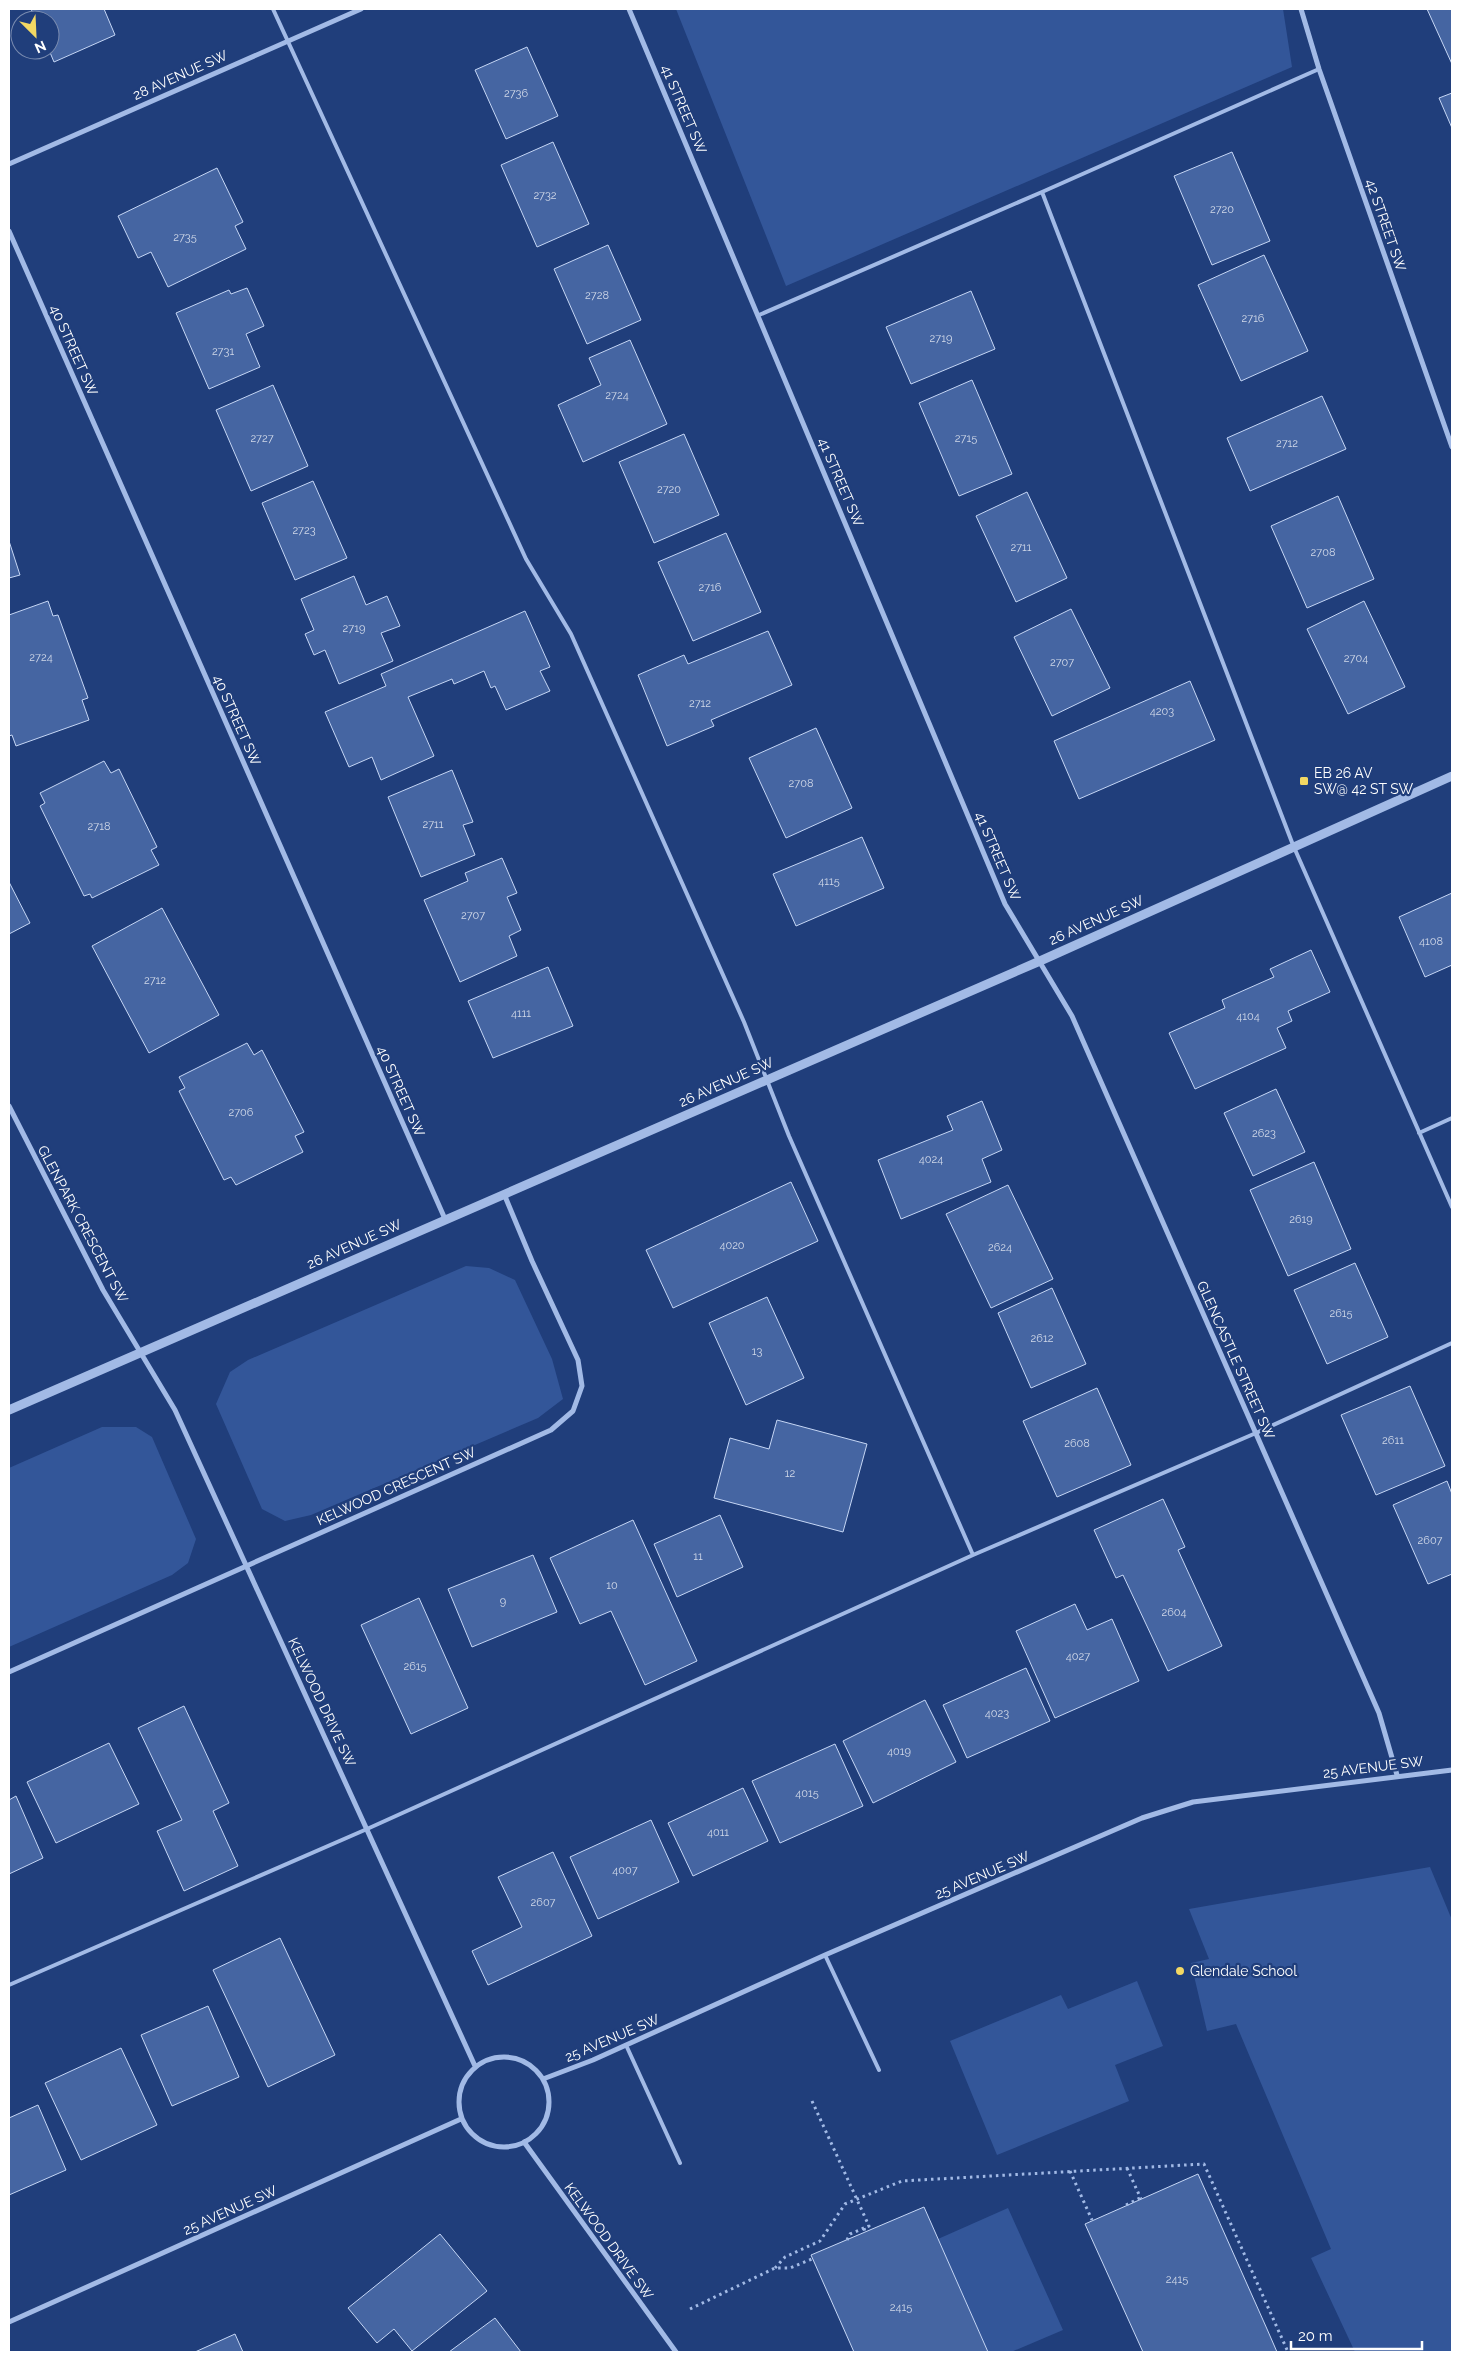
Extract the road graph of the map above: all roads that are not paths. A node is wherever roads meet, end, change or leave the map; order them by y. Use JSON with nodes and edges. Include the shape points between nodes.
{"nodes":[{"id":1,"x":272,"y":9,"type":"edge"},
{"id":2,"x":361,"y":9,"type":"edge"},
{"id":3,"x":629,"y":9,"type":"edge"},
{"id":4,"x":1301,"y":9,"type":"edge"},
{"id":5,"x":286,"y":40,"type":"junction"},
{"id":6,"x":1319,"y":69,"type":"junction"},
{"id":7,"x":9,"y":164,"type":"edge"},
{"id":8,"x":1042,"y":192,"type":"junction"},
{"id":9,"x":9,"y":231,"type":"edge"},
{"id":10,"x":758,"y":315,"type":"junction"},
{"id":11,"x":1452,"y":447,"type":"edge"},
{"id":12,"x":1452,"y":776,"type":"edge"},
{"id":13,"x":1293,"y":845,"type":"junction"},
{"id":14,"x":1040,"y":961,"type":"junction"},
{"id":15,"x":767,"y":1080,"type":"junction"},
{"id":16,"x":9,"y":1106,"type":"edge"},
{"id":17,"x":1452,"y":1118,"type":"edge"},
{"id":18,"x":1419,"y":1133,"type":"junction"},
{"id":19,"x":504,"y":1194,"type":"junction"},
{"id":20,"x":1452,"y":1206,"type":"edge"},
{"id":21,"x":445,"y":1219,"type":"junction"},
{"id":22,"x":1452,"y":1343,"type":"edge"},
{"id":23,"x":140,"y":1351,"type":"junction"},
{"id":24,"x":9,"y":1410,"type":"edge"},
{"id":25,"x":1256,"y":1433,"type":"junction"},
{"id":26,"x":973,"y":1555,"type":"junction"},
{"id":27,"x":246,"y":1565,"type":"junction"},
{"id":28,"x":9,"y":1672,"type":"edge"},
{"id":29,"x":1452,"y":1770,"type":"edge"},
{"id":30,"x":1397,"y":1775,"type":"junction"},
{"id":31,"x":367,"y":1829,"type":"junction"},
{"id":32,"x":825,"y":1955,"type":"junction"},
{"id":33,"x":9,"y":1985,"type":"edge"},
{"id":34,"x":626,"y":2045,"type":"junction"},
{"id":35,"x":475,"y":2066,"type":"junction"},
{"id":36,"x":879,"y":2070,"type":"dead end"},
{"id":37,"x":543,"y":2079,"type":"junction"},
{"id":38,"x":462,"y":2119,"type":"junction"},
{"id":39,"x":524,"y":2142,"type":"junction"},
{"id":40,"x":680,"y":2163,"type":"dead end"},
{"id":41,"x":9,"y":2322,"type":"edge"},
{"id":42,"x":676,"y":2352,"type":"edge"}],
"edges":[{"from":1,"to":5,"type":"lane"},
{"from":2,"to":5,"type":"street","name":"28 AVENUE SW"},
{"from":3,"to":10,"type":"street","name":"41 STREET SW"},
{"from":4,"to":6,"type":"street","name":"42 STREET SW"},
{"from":5,"to":7,"type":"street","name":"28 AVENUE SW"},
{"from":5,"to":15,"type":"lane","via":[[526,559],[571,634]]},
{"from":6,"to":8,"type":"lane"},
{"from":6,"to":11,"type":"street","name":"42 STREET SW"},
{"from":8,"to":10,"type":"lane"},
{"from":8,"to":13,"type":"lane"},
{"from":9,"to":21,"type":"street","name":"40 STREET SW"},
{"from":10,"to":14,"type":"street","name":"41 STREET SW","via":[[1005,904]]},
{"from":12,"to":13,"type":"street","name":"26 AVENUE SW"},
{"from":13,"to":14,"type":"street","name":"26 AVENUE SW"},
{"from":13,"to":18,"type":"lane"},
{"from":14,"to":15,"type":"street","name":"26 AVENUE SW"},
{"from":14,"to":25,"type":"street","name":"GLENCASTLE STREET SW","via":[[1072,1016]]},
{"from":15,"to":19,"type":"street","name":"26 AVENUE SW"},
{"from":15,"to":26,"type":"lane"},
{"from":16,"to":23,"type":"street","name":"GLENPARK CRESCENT SW","via":[[103,1290]]},
{"from":17,"to":18,"type":"lane"},
{"from":18,"to":20,"type":"lane"},
{"from":19,"to":21,"type":"street","name":"26 AVENUE SW"},
{"from":19,"to":27,"type":"street","name":"KELWOOD CRESCENT SW","via":[[578,1360],[582,1386],[573,1411],[551,1430]]},
{"from":21,"to":23,"type":"street","name":"26 AVENUE SW"},
{"from":22,"to":25,"type":"lane"},
{"from":23,"to":24,"type":"street","name":"26 AVENUE SW"},
{"from":23,"to":27,"type":"street","name":"KELWOOD DRIVE SW","via":[[175,1410]]},
{"from":25,"to":26,"type":"lane"},
{"from":25,"to":30,"type":"street","name":"GLENCASTLE STREET SW","via":[[1379,1713]]},
{"from":26,"to":31,"type":"lane"},
{"from":27,"to":28,"type":"street","name":"KELWOOD CRESCENT SW"},
{"from":27,"to":31,"type":"street","name":"KELWOOD DRIVE SW"},
{"from":29,"to":30,"type":"street","name":"25 AVENUE SW"},
{"from":30,"to":32,"type":"street","name":"25 AVENUE SW","via":[[1193,1802],[1142,1818]]},
{"from":31,"to":33,"type":"lane"},
{"from":31,"to":35,"type":"street","name":"KELWOOD DRIVE SW"},
{"from":32,"to":34,"type":"street","name":"25 AVENUE SW"},
{"from":32,"to":36,"type":"lane"},
{"from":34,"to":37,"type":"street","name":"25 AVENUE SW"},
{"from":34,"to":40,"type":"lane"},
{"from":35,"to":37,"type":"street","via":[[492,2057],[512,2057],[530,2064]]},
{"from":35,"to":38,"type":"street","via":[[459,2090]]},
{"from":37,"to":39,"type":"street","via":[[549,2096],[548,2114],[540,2130]]},
{"from":38,"to":39,"type":"street","via":[[472,2134],[488,2144],[508,2147]]},
{"from":38,"to":41,"type":"street","name":"25 AVENUE SW"},
{"from":39,"to":42,"type":"street","name":"KELWOOD DRIVE SW"}]}
